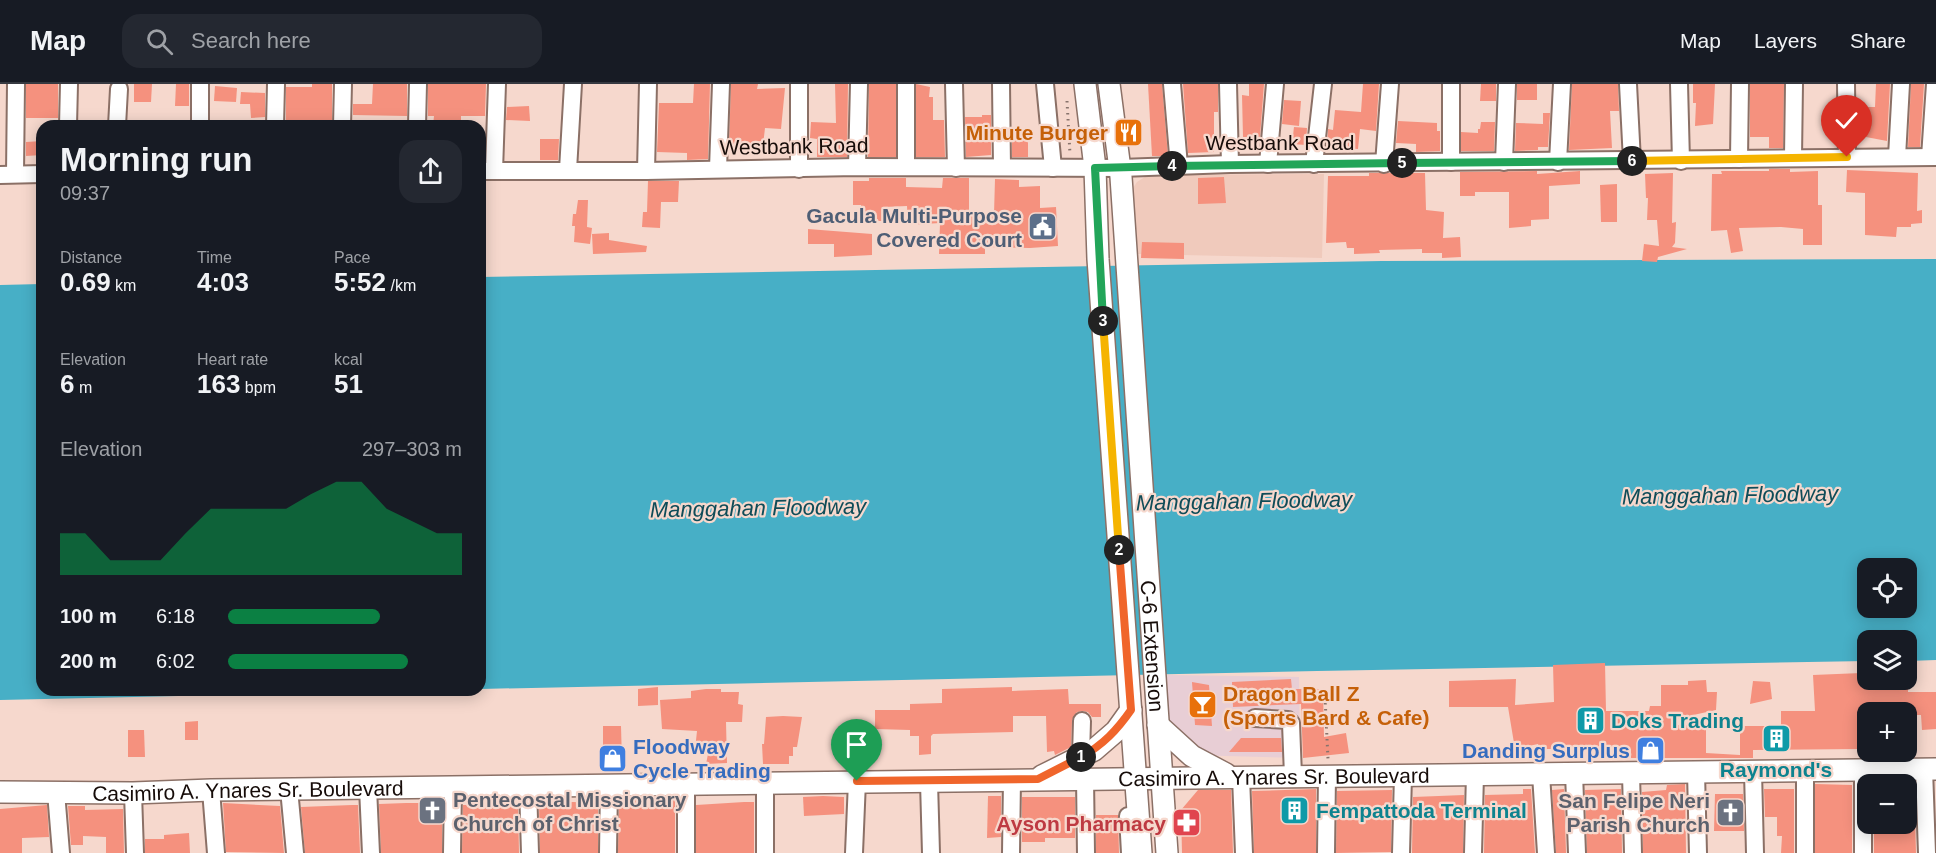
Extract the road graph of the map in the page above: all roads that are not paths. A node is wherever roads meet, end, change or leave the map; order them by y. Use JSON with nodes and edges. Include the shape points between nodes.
{"nodes":[{"id":1,"x":16,"y":84,"type":"edge"},
{"id":2,"x":69,"y":84,"type":"edge"},
{"id":3,"x":200,"y":84,"type":"edge"},
{"id":4,"x":276,"y":84,"type":"edge"},
{"id":5,"x":343,"y":84,"type":"edge"},
{"id":6,"x":418,"y":84,"type":"edge"},
{"id":7,"x":497,"y":84,"type":"edge"},
{"id":8,"x":573,"y":84,"type":"edge"},
{"id":9,"x":648,"y":84,"type":"edge"},
{"id":10,"x":721,"y":84,"type":"edge"},
{"id":11,"x":799,"y":84,"type":"edge"},
{"id":12,"x":859,"y":84,"type":"edge"},
{"id":13,"x":906,"y":84,"type":"edge"},
{"id":14,"x":954,"y":84,"type":"edge"},
{"id":15,"x":1001,"y":84,"type":"edge"},
{"id":16,"x":1046,"y":84,"type":"edge"},
{"id":17,"x":1109,"y":84,"type":"edge"},
{"id":18,"x":1172,"y":84,"type":"edge"},
{"id":19,"x":1228,"y":84,"type":"edge"},
{"id":20,"x":1275,"y":84,"type":"edge"},
{"id":21,"x":1323,"y":84,"type":"edge"},
{"id":22,"x":1390,"y":84,"type":"edge"},
{"id":23,"x":1451,"y":84,"type":"edge"},
{"id":24,"x":1507,"y":84,"type":"edge"},
{"id":25,"x":1562,"y":84,"type":"edge"},
{"id":26,"x":1628,"y":84,"type":"edge"},
{"id":27,"x":1680,"y":84,"type":"edge"},
{"id":28,"x":1740,"y":84,"type":"edge"},
{"id":29,"x":1794,"y":84,"type":"edge"},
{"id":30,"x":1846,"y":84,"type":"edge"},
{"id":31,"x":1901,"y":84,"type":"edge"},
{"id":32,"x":1935,"y":84,"type":"edge"},
{"id":33,"x":119,"y":89,"type":"dead end"},
{"id":34,"x":1076,"y":89,"type":"edge"},
{"id":35,"x":68,"y":120,"type":"edge"},
{"id":36,"x":117,"y":120,"type":"edge"},
{"id":37,"x":200,"y":120,"type":"edge"},
{"id":38,"x":275,"y":120,"type":"edge"},
{"id":39,"x":342,"y":120,"type":"edge"},
{"id":40,"x":417,"y":120,"type":"edge"},
{"id":41,"x":1847,"y":157,"type":"junction"},
{"id":42,"x":1897,"y":157,"type":"junction"},
{"id":43,"x":1933,"y":157,"type":"edge"},
{"id":44,"x":1793,"y":158,"type":"junction"},
{"id":45,"x":1739,"y":159,"type":"junction"},
{"id":46,"x":1681,"y":160,"type":"junction"},
{"id":47,"x":1632,"y":161,"type":"junction"},
{"id":48,"x":1450,"y":162,"type":"junction"},
{"id":49,"x":1504,"y":162,"type":"junction"},
{"id":50,"x":1558,"y":162,"type":"junction"},
{"id":51,"x":1230,"y":164,"type":"junction"},
{"id":52,"x":1268,"y":164,"type":"junction"},
{"id":53,"x":1314,"y":164,"type":"junction"},
{"id":54,"x":1384,"y":164,"type":"junction"},
{"id":55,"x":1179,"y":166,"type":"junction"},
{"id":56,"x":857,"y":167,"type":"junction"},
{"id":57,"x":906,"y":167,"type":"junction"},
{"id":58,"x":1002,"y":167,"type":"junction"},
{"id":59,"x":956,"y":168,"type":"junction"},
{"id":60,"x":1053,"y":168,"type":"junction"},
{"id":61,"x":1095,"y":168,"type":"junction"},
{"id":62,"x":1120,"y":168,"type":"junction"},
{"id":63,"x":718,"y":169,"type":"junction"},
{"id":64,"x":800,"y":169,"type":"junction"},
{"id":65,"x":568,"y":170,"type":"junction"},
{"id":66,"x":487,"y":171,"type":"edge"},
{"id":67,"x":646,"y":171,"type":"junction"},
{"id":68,"x":7,"y":174,"type":"edge"},
{"id":69,"x":36,"y":174,"type":"edge"},
{"id":70,"x":1131,"y":704,"type":"junction"},
{"id":71,"x":1255,"y":718,"type":"dead end"},
{"id":72,"x":1082,"y":721,"type":"dead end"},
{"id":73,"x":1158,"y":722,"type":"junction"},
{"id":74,"x":1082,"y":756,"type":"junction"},
{"id":75,"x":1930,"y":769,"type":"edge"},
{"id":76,"x":1863,"y":770,"type":"junction"},
{"id":77,"x":1754,"y":771,"type":"junction"},
{"id":78,"x":1805,"y":771,"type":"junction"},
{"id":79,"x":1631,"y":772,"type":"junction"},
{"id":80,"x":1696,"y":772,"type":"junction"},
{"id":81,"x":1574,"y":773,"type":"junction"},
{"id":82,"x":1475,"y":774,"type":"junction"},
{"id":83,"x":1541,"y":774,"type":"junction"},
{"id":84,"x":1402,"y":775,"type":"junction"},
{"id":85,"x":1293,"y":776,"type":"junction"},
{"id":86,"x":1328,"y":776,"type":"junction"},
{"id":87,"x":1136,"y":777,"type":"junction"},
{"id":88,"x":1162,"y":777,"type":"junction"},
{"id":89,"x":1192,"y":777,"type":"junction"},
{"id":90,"x":1237,"y":777,"type":"junction"},
{"id":91,"x":1095,"y":778,"type":"junction"},
{"id":92,"x":1012,"y":779,"type":"junction"},
{"id":93,"x":1038,"y":779,"type":"junction"},
{"id":94,"x":857,"y":781,"type":"junction"},
{"id":95,"x":765,"y":782,"type":"junction"},
{"id":96,"x":929,"y":782,"type":"junction"},
{"id":97,"x":686,"y":783,"type":"junction"},
{"id":98,"x":609,"y":785,"type":"junction"},
{"id":99,"x":528,"y":786,"type":"junction"},
{"id":100,"x":453,"y":787,"type":"junction"},
{"id":101,"x":368,"y":788,"type":"junction"},
{"id":102,"x":290,"y":789,"type":"junction"},
{"id":103,"x":211,"y":790,"type":"junction"},
{"id":104,"x":0,"y":792,"type":"edge"},
{"id":105,"x":56,"y":792,"type":"junction"},
{"id":106,"x":134,"y":793,"type":"junction"},
{"id":107,"x":1133,"y":802,"type":"junction"},
{"id":108,"x":1164,"y":811,"type":"junction"},
{"id":109,"x":61,"y":853,"type":"edge"},
{"id":110,"x":135,"y":853,"type":"edge"},
{"id":111,"x":216,"y":853,"type":"edge"},
{"id":112,"x":295,"y":853,"type":"edge"},
{"id":113,"x":371,"y":853,"type":"edge"},
{"id":114,"x":452,"y":853,"type":"edge"},
{"id":115,"x":530,"y":853,"type":"edge"},
{"id":116,"x":608,"y":853,"type":"edge"},
{"id":117,"x":686,"y":853,"type":"edge"},
{"id":118,"x":765,"y":853,"type":"edge"},
{"id":119,"x":854,"y":853,"type":"edge"},
{"id":120,"x":931,"y":853,"type":"edge"},
{"id":121,"x":1011,"y":853,"type":"edge"},
{"id":122,"x":1086,"y":853,"type":"edge"},
{"id":123,"x":1130,"y":853,"type":"edge"},
{"id":124,"x":1141,"y":853,"type":"edge"},
{"id":125,"x":1167,"y":853,"type":"edge"},
{"id":126,"x":1244,"y":853,"type":"edge"},
{"id":127,"x":1326,"y":853,"type":"edge"},
{"id":128,"x":1401,"y":853,"type":"edge"},
{"id":129,"x":1473,"y":853,"type":"edge"},
{"id":130,"x":1546,"y":853,"type":"edge"},
{"id":131,"x":1577,"y":853,"type":"edge"},
{"id":132,"x":1633,"y":853,"type":"edge"},
{"id":133,"x":1698,"y":853,"type":"edge"},
{"id":134,"x":1755,"y":853,"type":"edge"},
{"id":135,"x":1805,"y":853,"type":"edge"},
{"id":136,"x":1863,"y":853,"type":"edge"},
{"id":137,"x":1928,"y":853,"type":"edge"}],
"edges":[{"from":1,"to":68,"type":"street"},
{"from":2,"to":35,"type":"street"},
{"from":3,"to":37,"type":"street"},
{"from":4,"to":38,"type":"street"},
{"from":5,"to":39,"type":"street"},
{"from":6,"to":40,"type":"street"},
{"from":7,"to":66,"type":"street"},
{"from":8,"to":65,"type":"street"},
{"from":9,"to":67,"type":"street"},
{"from":10,"to":63,"type":"street"},
{"from":11,"to":64,"type":"street"},
{"from":12,"to":56,"type":"street"},
{"from":13,"to":57,"type":"street"},
{"from":14,"to":59,"type":"street"},
{"from":15,"to":58,"type":"street"},
{"from":16,"to":60,"type":"street"},
{"from":17,"to":62,"type":"main road","name":"C-6 Extension"},
{"from":18,"to":55,"type":"street"},
{"from":19,"to":51,"type":"street"},
{"from":20,"to":52,"type":"street"},
{"from":21,"to":53,"type":"street"},
{"from":22,"to":54,"type":"street"},
{"from":23,"to":48,"type":"street"},
{"from":24,"to":49,"type":"street"},
{"from":25,"to":50,"type":"street"},
{"from":26,"to":47,"type":"street"},
{"from":27,"to":46,"type":"street"},
{"from":28,"to":45,"type":"street"},
{"from":29,"to":44,"type":"street"},
{"from":30,"to":41,"type":"street"},
{"from":31,"to":42,"type":"street"},
{"from":32,"to":43,"type":"street"},
{"from":33,"to":36,"type":"street"},
{"from":34,"to":61,"type":"main road","name":"C-6 Extension"},
{"from":41,"to":42,"type":"street","name":"Westbank Road"},
{"from":41,"to":44,"type":"street","name":"Westbank Road"},
{"from":42,"to":43,"type":"street","name":"Westbank Road"},
{"from":44,"to":45,"type":"street","name":"Westbank Road"},
{"from":45,"to":46,"type":"street","name":"Westbank Road"},
{"from":46,"to":47,"type":"street","name":"Westbank Road"},
{"from":47,"to":50,"type":"street","name":"Westbank Road"},
{"from":48,"to":49,"type":"street","name":"Westbank Road"},
{"from":48,"to":54,"type":"street","name":"Westbank Road"},
{"from":49,"to":50,"type":"street","name":"Westbank Road"},
{"from":51,"to":52,"type":"street","name":"Westbank Road"},
{"from":51,"to":55,"type":"street","name":"Westbank Road"},
{"from":52,"to":53,"type":"street","name":"Westbank Road"},
{"from":53,"to":54,"type":"street","name":"Westbank Road"},
{"from":55,"to":62,"type":"street","name":"Westbank Road"},
{"from":56,"to":57,"type":"street","name":"Westbank Road"},
{"from":56,"to":64,"type":"street","name":"Westbank Road"},
{"from":57,"to":59,"type":"street","name":"Westbank Road"},
{"from":58,"to":59,"type":"street","name":"Westbank Road"},
{"from":58,"to":60,"type":"street","name":"Westbank Road"},
{"from":60,"to":61,"type":"street","name":"Westbank Road"},
{"from":61,"to":62,"type":"street","name":"Westbank Road"},
{"from":61,"to":70,"type":"main road","name":"C-6 Extension","via":[[1098,259]]},
{"from":62,"to":73,"type":"main road","name":"C-6 Extension"},
{"from":63,"to":64,"type":"street","name":"Westbank Road"},
{"from":63,"to":67,"type":"street","name":"Westbank Road"},
{"from":65,"to":66,"type":"street","name":"Westbank Road"},
{"from":65,"to":67,"type":"street","name":"Westbank Road"},
{"from":68,"to":69,"type":"street"},
{"from":70,"to":74,"type":"main road","via":[[1116,731]]},
{"from":70,"to":87,"type":"main road","name":"C-6 Extension"},
{"from":71,"to":85,"type":"street","via":[[1291,723]]},
{"from":72,"to":74,"type":"street"},
{"from":73,"to":88,"type":"main road","name":"C-6 Extension"},
{"from":73,"to":90,"type":"main road","via":[[1192,756]]},
{"from":74,"to":93,"type":"main road"},
{"from":75,"to":76,"type":"main road","name":"Casimiro A. Ynares Sr. Boulevard"},
{"from":75,"to":137,"type":"street"},
{"from":76,"to":78,"type":"main road","name":"Casimiro A. Ynares Sr. Boulevard"},
{"from":76,"to":136,"type":"street"},
{"from":77,"to":78,"type":"main road","name":"Casimiro A. Ynares Sr. Boulevard"},
{"from":77,"to":80,"type":"main road","name":"Casimiro A. Ynares Sr. Boulevard"},
{"from":77,"to":134,"type":"street"},
{"from":78,"to":135,"type":"street"},
{"from":79,"to":80,"type":"main road","name":"Casimiro A. Ynares Sr. Boulevard"},
{"from":79,"to":81,"type":"main road","name":"Casimiro A. Ynares Sr. Boulevard"},
{"from":79,"to":132,"type":"street"},
{"from":80,"to":133,"type":"street"},
{"from":81,"to":83,"type":"main road","name":"Casimiro A. Ynares Sr. Boulevard"},
{"from":81,"to":131,"type":"street"},
{"from":82,"to":83,"type":"main road","name":"Casimiro A. Ynares Sr. Boulevard"},
{"from":82,"to":84,"type":"main road","name":"Casimiro A. Ynares Sr. Boulevard"},
{"from":82,"to":129,"type":"street"},
{"from":83,"to":130,"type":"street"},
{"from":84,"to":86,"type":"main road","name":"Casimiro A. Ynares Sr. Boulevard"},
{"from":84,"to":128,"type":"street"},
{"from":85,"to":86,"type":"main road","name":"Casimiro A. Ynares Sr. Boulevard"},
{"from":85,"to":90,"type":"main road","name":"Casimiro A. Ynares Sr. Boulevard"},
{"from":86,"to":127,"type":"street"},
{"from":87,"to":88,"type":"main road","name":"Casimiro A. Ynares Sr. Boulevard"},
{"from":87,"to":91,"type":"main road","name":"Casimiro A. Ynares Sr. Boulevard"},
{"from":87,"to":107,"type":"main road","name":"C-6 Extension"},
{"from":88,"to":89,"type":"main road","name":"Casimiro A. Ynares Sr. Boulevard"},
{"from":88,"to":108,"type":"main road","name":"C-6 Extension"},
{"from":89,"to":90,"type":"main road","name":"Casimiro A. Ynares Sr. Boulevard"},
{"from":89,"to":108,"type":"main road"},
{"from":90,"to":126,"type":"street"},
{"from":91,"to":93,"type":"main road","name":"Casimiro A. Ynares Sr. Boulevard"},
{"from":91,"to":107,"type":"main road"},
{"from":91,"to":122,"type":"street"},
{"from":92,"to":93,"type":"main road","name":"Casimiro A. Ynares Sr. Boulevard"},
{"from":92,"to":96,"type":"main road","name":"Casimiro A. Ynares Sr. Boulevard"},
{"from":92,"to":121,"type":"street"},
{"from":94,"to":95,"type":"main road","name":"Casimiro A. Ynares Sr. Boulevard"},
{"from":94,"to":96,"type":"main road","name":"Casimiro A. Ynares Sr. Boulevard"},
{"from":94,"to":119,"type":"street"},
{"from":95,"to":97,"type":"main road","name":"Casimiro A. Ynares Sr. Boulevard"},
{"from":95,"to":118,"type":"street"},
{"from":96,"to":120,"type":"street"},
{"from":97,"to":98,"type":"main road","name":"Casimiro A. Ynares Sr. Boulevard"},
{"from":97,"to":117,"type":"street"},
{"from":98,"to":99,"type":"main road","name":"Casimiro A. Ynares Sr. Boulevard"},
{"from":98,"to":116,"type":"street"},
{"from":99,"to":100,"type":"main road","name":"Casimiro A. Ynares Sr. Boulevard"},
{"from":99,"to":115,"type":"street"},
{"from":100,"to":101,"type":"main road","name":"Casimiro A. Ynares Sr. Boulevard"},
{"from":100,"to":114,"type":"street"},
{"from":101,"to":102,"type":"main road","name":"Casimiro A. Ynares Sr. Boulevard"},
{"from":101,"to":113,"type":"street"},
{"from":102,"to":103,"type":"main road","name":"Casimiro A. Ynares Sr. Boulevard"},
{"from":102,"to":112,"type":"street"},
{"from":103,"to":106,"type":"main road","name":"Casimiro A. Ynares Sr. Boulevard"},
{"from":103,"to":111,"type":"street"},
{"from":104,"to":105,"type":"main road","name":"Casimiro A. Ynares Sr. Boulevard"},
{"from":105,"to":106,"type":"main road","name":"Casimiro A. Ynares Sr. Boulevard"},
{"from":105,"to":109,"type":"street"},
{"from":106,"to":110,"type":"street"},
{"from":107,"to":123,"type":"street"},
{"from":107,"to":124,"type":"main road","name":"C-6 Extension"},
{"from":108,"to":125,"type":"main road","name":"C-6 Extension"}]}
